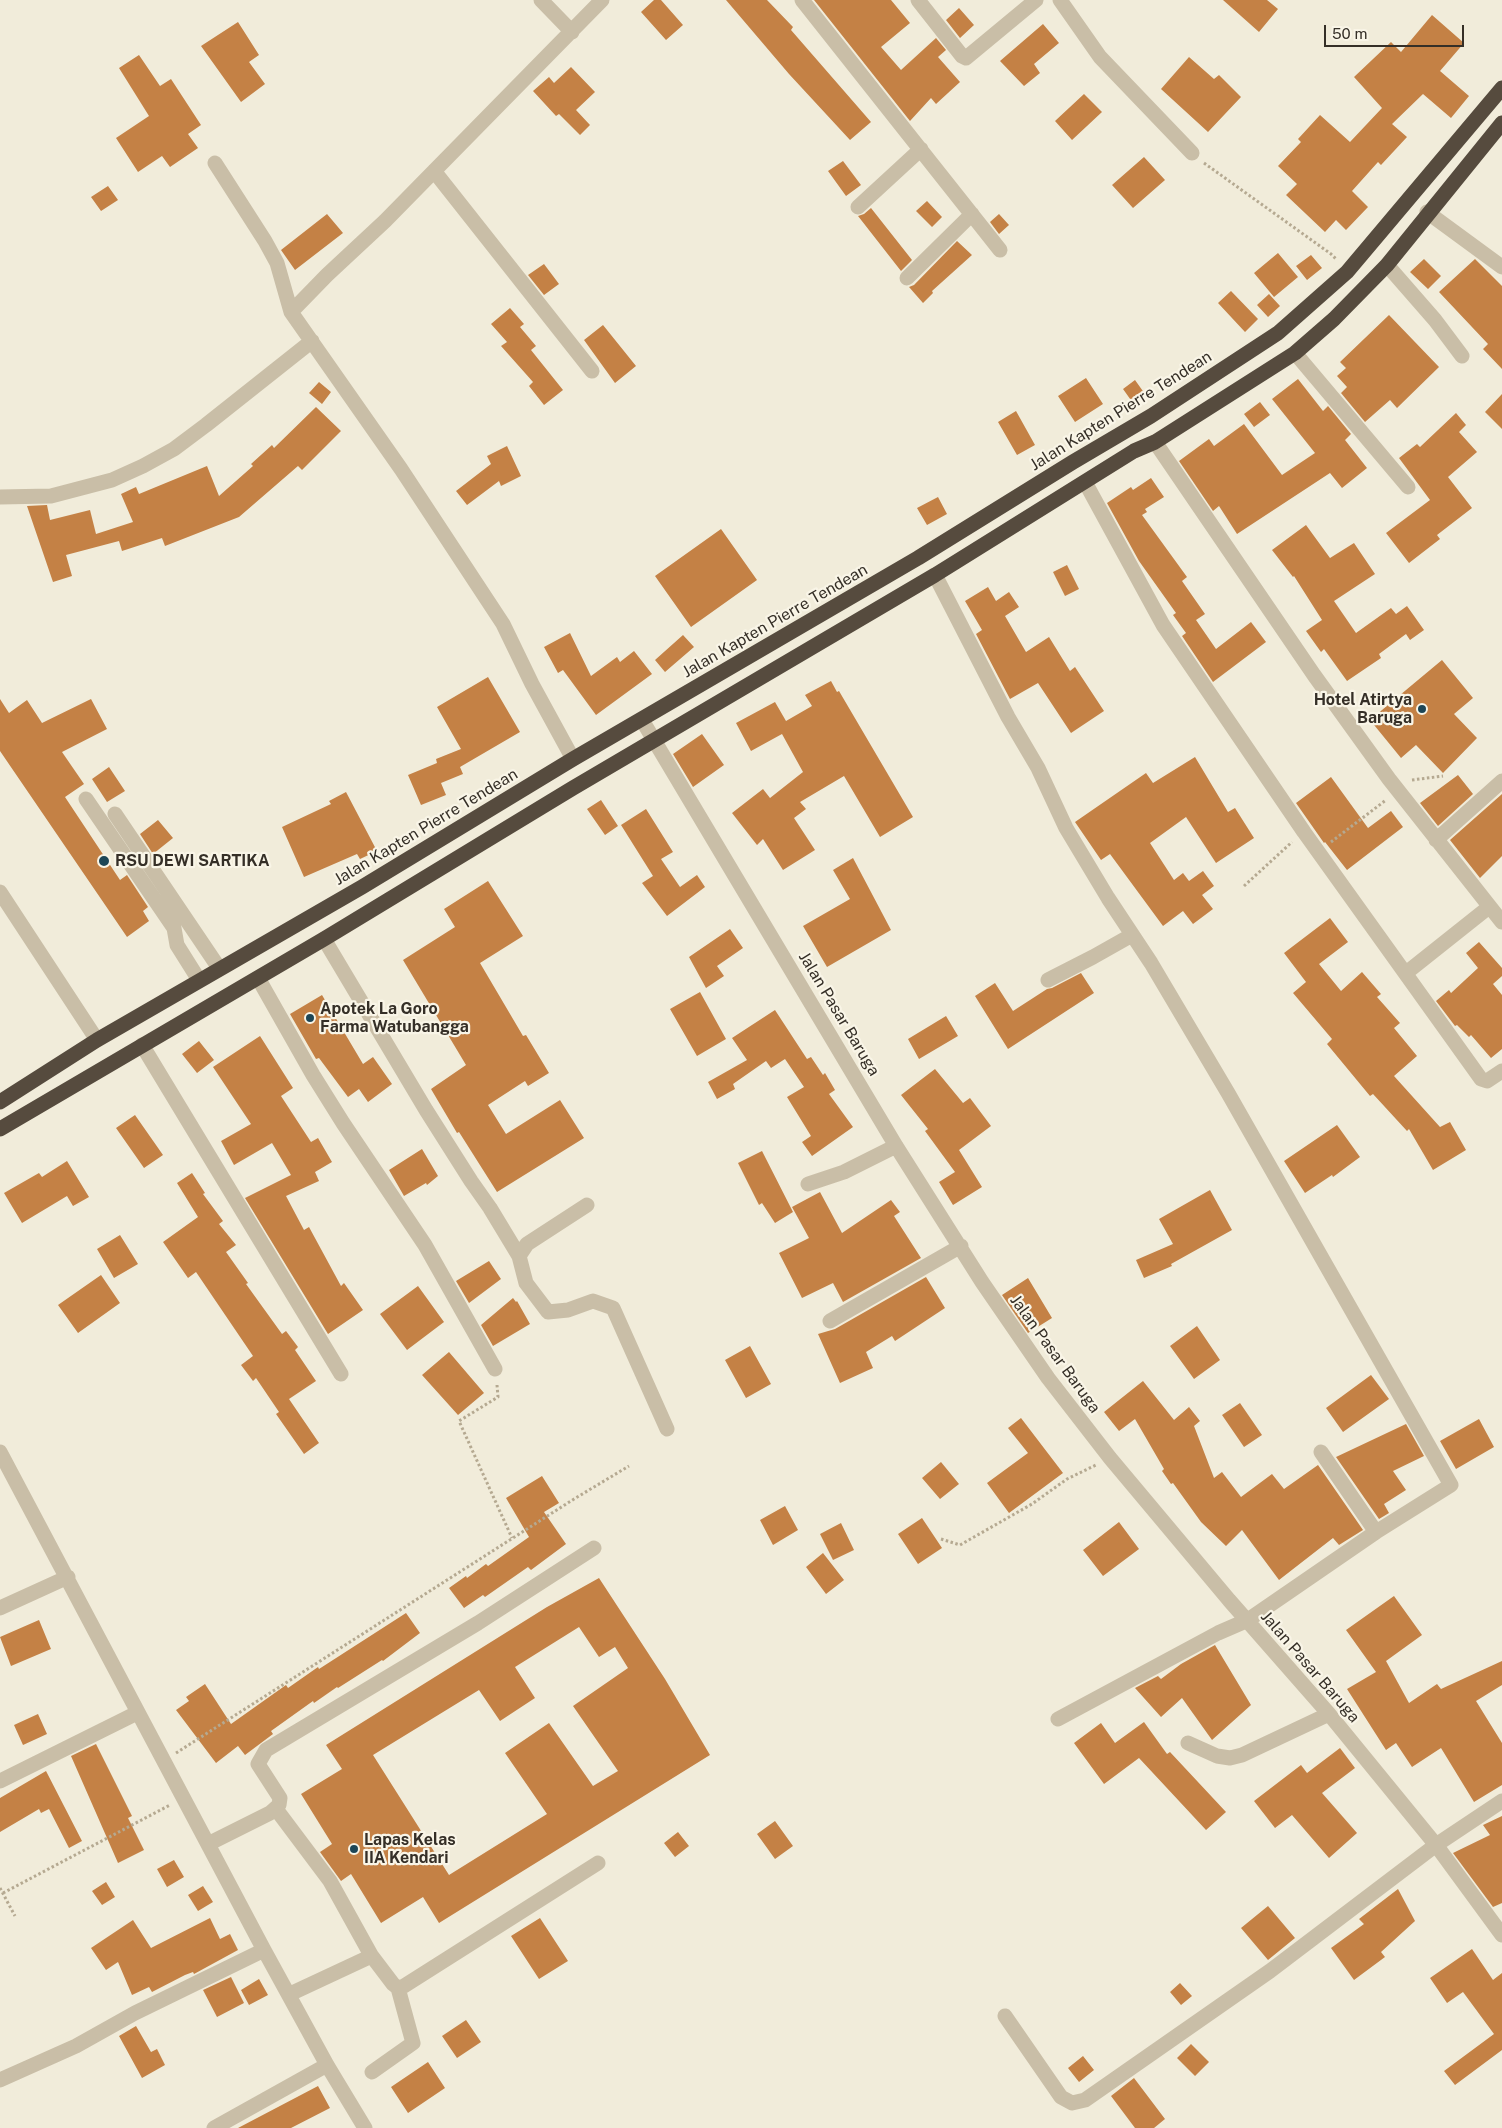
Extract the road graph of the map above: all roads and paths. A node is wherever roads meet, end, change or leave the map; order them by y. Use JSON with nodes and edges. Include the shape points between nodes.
{"nodes":[{"id":1,"x":541,"y":0,"type":"edge"},
{"id":2,"x":602,"y":0,"type":"edge"},
{"id":3,"x":802,"y":0,"type":"edge"},
{"id":4,"x":918,"y":0,"type":"edge"},
{"id":5,"x":1036,"y":0,"type":"edge"},
{"id":6,"x":1060,"y":0,"type":"edge"},
{"id":7,"x":572,"y":32,"type":"junction"},
{"id":8,"x":1502,"y":88,"type":"edge"},
{"id":9,"x":1502,"y":123,"type":"edge"},
{"id":10,"x":921,"y":150,"type":"junction"},
{"id":11,"x":1192,"y":153,"type":"joint"},
{"id":12,"x":215,"y":163,"type":"dead end"},
{"id":13,"x":434,"y":171,"type":"junction"},
{"id":14,"x":858,"y":207,"type":"dead end"},
{"id":15,"x":1427,"y":212,"type":"junction"},
{"id":16,"x":972,"y":214,"type":"junction"},
{"id":17,"x":1000,"y":250,"type":"dead end"},
{"id":18,"x":1387,"y":265,"type":"junction"},
{"id":19,"x":1502,"y":267,"type":"edge"},
{"id":20,"x":1347,"y":272,"type":"junction"},
{"id":21,"x":908,"y":278,"type":"dead end"},
{"id":22,"x":291,"y":312,"type":"junction"},
{"id":23,"x":312,"y":341,"type":"junction"},
{"id":24,"x":1295,"y":353,"type":"junction"},
{"id":25,"x":1462,"y":356,"type":"dead end"},
{"id":26,"x":592,"y":372,"type":"dead end"},
{"id":27,"x":1155,"y":442,"type":"junction"},
{"id":28,"x":1085,"y":482,"type":"junction"},
{"id":29,"x":1408,"y":487,"type":"dead end"},
{"id":30,"x":0,"y":497,"type":"edge"},
{"id":31,"x":934,"y":575,"type":"junction"},
{"id":32,"x":642,"y":720,"type":"junction"},
{"id":33,"x":654,"y":741,"type":"junction"},
{"id":34,"x":573,"y":759,"type":"junction"},
{"id":35,"x":1443,"y":776,"type":"dead end"},
{"id":36,"x":1502,"y":781,"type":"edge"},
{"id":37,"x":1393,"y":785,"type":"junction"},
{"id":38,"x":86,"y":798,"type":"dead end"},
{"id":39,"x":115,"y":814,"type":"dead end"},
{"id":40,"x":1304,"y":832,"type":"junction"},
{"id":41,"x":1436,"y":840,"type":"junction"},
{"id":42,"x":1317,"y":848,"type":"junction"},
{"id":43,"x":1244,"y":886,"type":"dead end"},
{"id":44,"x":0,"y":892,"type":"edge"},
{"id":45,"x":1489,"y":907,"type":"junction"},
{"id":46,"x":1502,"y":922,"type":"edge"},
{"id":47,"x":1132,"y":934,"type":"junction"},
{"id":48,"x":324,"y":939,"type":"junction"},
{"id":49,"x":219,"y":968,"type":"junction"},
{"id":50,"x":1406,"y":973,"type":"junction"},
{"id":51,"x":258,"y":978,"type":"junction"},
{"id":52,"x":199,"y":980,"type":"junction"},
{"id":53,"x":1048,"y":980,"type":"dead end"},
{"id":54,"x":97,"y":1040,"type":"junction"},
{"id":55,"x":142,"y":1046,"type":"junction"},
{"id":56,"x":1502,"y":1071,"type":"edge"},
{"id":57,"x":0,"y":1102,"type":"edge"},
{"id":58,"x":0,"y":1129,"type":"edge"},
{"id":59,"x":896,"y":1146,"type":"junction"},
{"id":60,"x":808,"y":1184,"type":"dead end"},
{"id":61,"x":587,"y":1206,"type":"dead end"},
{"id":62,"x":961,"y":1246,"type":"junction"},
{"id":63,"x":518,"y":1256,"type":"junction"},
{"id":64,"x":830,"y":1321,"type":"dead end"},
{"id":65,"x":495,"y":1369,"type":"joint"},
{"id":66,"x":341,"y":1374,"type":"dead end"},
{"id":67,"x":667,"y":1429,"type":"dead end"},
{"id":68,"x":0,"y":1452,"type":"edge"},
{"id":69,"x":1321,"y":1452,"type":"dead end"},
{"id":70,"x":1110,"y":1458,"type":"junction"},
{"id":71,"x":629,"y":1466,"type":"dead end"},
{"id":72,"x":1376,"y":1532,"type":"junction"},
{"id":73,"x":512,"y":1538,"type":"junction"},
{"id":74,"x":941,"y":1539,"type":"dead end"},
{"id":75,"x":594,"y":1548,"type":"dead end"},
{"id":76,"x":68,"y":1577,"type":"junction"},
{"id":77,"x":0,"y":1608,"type":"edge"},
{"id":78,"x":1248,"y":1620,"type":"junction"},
{"id":79,"x":137,"y":1713,"type":"junction"},
{"id":80,"x":1329,"y":1714,"type":"junction"},
{"id":81,"x":1058,"y":1719,"type":"dead end"},
{"id":82,"x":1188,"y":1743,"type":"dead end"},
{"id":83,"x":163,"y":1761,"type":"junction"},
{"id":84,"x":0,"y":1781,"type":"edge"},
{"id":85,"x":183,"y":1798,"type":"junction"},
{"id":86,"x":1502,"y":1801,"type":"edge"},
{"id":87,"x":276,"y":1809,"type":"junction"},
{"id":88,"x":208,"y":1844,"type":"junction"},
{"id":89,"x":1436,"y":1846,"type":"junction"},
{"id":90,"x":598,"y":1863,"type":"dead end"},
{"id":91,"x":0,"y":1888,"type":"edge"},
{"id":92,"x":3,"y":1893,"type":"junction"},
{"id":93,"x":15,"y":1916,"type":"dead end"},
{"id":94,"x":1502,"y":1935,"type":"edge"},
{"id":95,"x":264,"y":1950,"type":"junction"},
{"id":96,"x":371,"y":1955,"type":"junction"},
{"id":97,"x":398,"y":1988,"type":"junction"},
{"id":98,"x":290,"y":1994,"type":"junction"},
{"id":99,"x":1005,"y":2016,"type":"dead end"},
{"id":100,"x":328,"y":2065,"type":"junction"},
{"id":101,"x":372,"y":2072,"type":"dead end"},
{"id":102,"x":0,"y":2080,"type":"edge"},
{"id":103,"x":214,"y":2128,"type":"edge"},
{"id":104,"x":365,"y":2128,"type":"edge"}],
"edges":[{"from":1,"to":7,"type":"street"},
{"from":2,"to":7,"type":"street"},
{"from":3,"to":10,"type":"street"},
{"from":4,"to":5,"type":"street","via":[[966,58]]},
{"from":6,"to":11,"type":"street","via":[[1100,57]]},
{"from":7,"to":13,"type":"street"},
{"from":8,"to":20,"type":"highway","name":"Jalan Kapten Pierre Tendean"},
{"from":9,"to":15,"type":"highway"},
{"from":10,"to":14,"type":"street"},
{"from":10,"to":16,"type":"street"},
{"from":11,"to":20,"type":"path","via":[[1331,254]]},
{"from":12,"to":22,"type":"street","via":[[277,264]]},
{"from":13,"to":22,"type":"street"},
{"from":13,"to":26,"type":"street"},
{"from":15,"to":18,"type":"highway"},
{"from":15,"to":19,"type":"street"},
{"from":16,"to":17,"type":"street"},
{"from":16,"to":21,"type":"street"},
{"from":18,"to":24,"type":"highway"},
{"from":18,"to":25,"type":"street"},
{"from":20,"to":32,"type":"highway","name":"Jalan Kapten Pierre Tendean","via":[[1278,333],[1151,416]]},
{"from":22,"to":23,"type":"street"},
{"from":23,"to":30,"type":"street","via":[[174,449],[143,466],[112,480],[70,492],[51,496]]},
{"from":23,"to":34,"type":"street","via":[[402,469],[503,624]]},
{"from":24,"to":27,"type":"highway"},
{"from":24,"to":29,"type":"street"},
{"from":27,"to":28,"type":"highway","via":[[1134,451]]},
{"from":27,"to":37,"type":"street"},
{"from":28,"to":31,"type":"highway"},
{"from":28,"to":40,"type":"street","via":[[1163,625]]},
{"from":31,"to":33,"type":"highway"},
{"from":31,"to":47,"type":"street","via":[[1038,768],[1066,828]]},
{"from":32,"to":33,"type":"street","name":"Jalan Pasar Baruga"},
{"from":32,"to":34,"type":"highway","name":"Jalan Kapten Pierre Tendean"},
{"from":33,"to":48,"type":"highway"},
{"from":33,"to":59,"type":"street","name":"Jalan Pasar Baruga"},
{"from":34,"to":49,"type":"highway","name":"Jalan Kapten Pierre Tendean","via":[[362,887]]},
{"from":35,"to":37,"type":"path"},
{"from":36,"to":41,"type":"street"},
{"from":37,"to":41,"type":"street"},
{"from":37,"to":42,"type":"path","via":[[1334,840]]},
{"from":38,"to":52,"type":"street","via":[[174,928],[177,945]]},
{"from":39,"to":49,"type":"street"},
{"from":40,"to":42,"type":"street"},
{"from":40,"to":43,"type":"path"},
{"from":41,"to":45,"type":"street"},
{"from":42,"to":50,"type":"street"},
{"from":44,"to":54,"type":"street"},
{"from":45,"to":46,"type":"street"},
{"from":45,"to":50,"type":"street"},
{"from":47,"to":53,"type":"street"},
{"from":47,"to":72,"type":"street","via":[[1228,1093],[1451,1485]]},
{"from":48,"to":51,"type":"highway"},
{"from":48,"to":63,"type":"street"},
{"from":49,"to":52,"type":"highway","name":"Jalan Kapten Pierre Tendean"},
{"from":50,"to":56,"type":"street","via":[[1481,1079],[1487,1081]]},
{"from":51,"to":55,"type":"highway"},
{"from":51,"to":65,"type":"street","via":[[328,1099],[425,1245]]},
{"from":52,"to":54,"type":"highway","name":"Jalan Kapten Pierre Tendean"},
{"from":54,"to":57,"type":"highway","name":"Jalan Kapten Pierre Tendean"},
{"from":55,"to":58,"type":"highway"},
{"from":55,"to":66,"type":"street"},
{"from":59,"to":60,"type":"street","via":[[844,1172]]},
{"from":59,"to":62,"type":"street","name":"Jalan Pasar Baruga"},
{"from":61,"to":63,"type":"street","via":[[527,1244]]},
{"from":62,"to":64,"type":"street"},
{"from":62,"to":70,"type":"street","name":"Jalan Pasar Baruga","via":[[1048,1378]]},
{"from":63,"to":67,"type":"street","via":[[526,1283],[548,1312],[568,1310],[594,1301],[613,1308]]},
{"from":65,"to":73,"type":"path","via":[[498,1397],[459,1422]]},
{"from":68,"to":76,"type":"street"},
{"from":69,"to":72,"type":"street"},
{"from":70,"to":74,"type":"path","via":[[1067,1479],[1032,1504],[960,1545]]},
{"from":70,"to":78,"type":"street","name":"Jalan Pasar Baruga"},
{"from":71,"to":73,"type":"path"},
{"from":72,"to":78,"type":"street"},
{"from":73,"to":83,"type":"path"},
{"from":75,"to":87,"type":"street","via":[[478,1623],[266,1750],[258,1764],[280,1798]]},
{"from":76,"to":77,"type":"street"},
{"from":76,"to":79,"type":"street"},
{"from":78,"to":80,"type":"street","name":"Jalan Pasar Baruga"},
{"from":78,"to":81,"type":"street"},
{"from":79,"to":83,"type":"street"},
{"from":79,"to":84,"type":"street"},
{"from":80,"to":82,"type":"street","via":[[1230,1758]]},
{"from":80,"to":89,"type":"street","name":"Jalan Pasar Baruga"},
{"from":83,"to":85,"type":"street"},
{"from":85,"to":88,"type":"street"},
{"from":85,"to":92,"type":"path"},
{"from":86,"to":89,"type":"street"},
{"from":87,"to":88,"type":"street"},
{"from":87,"to":96,"type":"street","via":[[330,1880]]},
{"from":88,"to":95,"type":"street"},
{"from":89,"to":94,"type":"street","name":"Jalan Pasar Baruga"},
{"from":89,"to":99,"type":"street","via":[[1270,1971],[1085,2100],[1072,2103],[1061,2097]]},
{"from":90,"to":97,"type":"street"},
{"from":91,"to":92,"type":"path"},
{"from":92,"to":93,"type":"path"},
{"from":95,"to":98,"type":"street"},
{"from":95,"to":102,"type":"street","via":[[135,2013],[76,2046]]},
{"from":96,"to":97,"type":"street"},
{"from":96,"to":98,"type":"street"},
{"from":97,"to":101,"type":"street","via":[[413,2043]]},
{"from":98,"to":100,"type":"street"},
{"from":100,"to":103,"type":"street"},
{"from":100,"to":104,"type":"street"}]}
